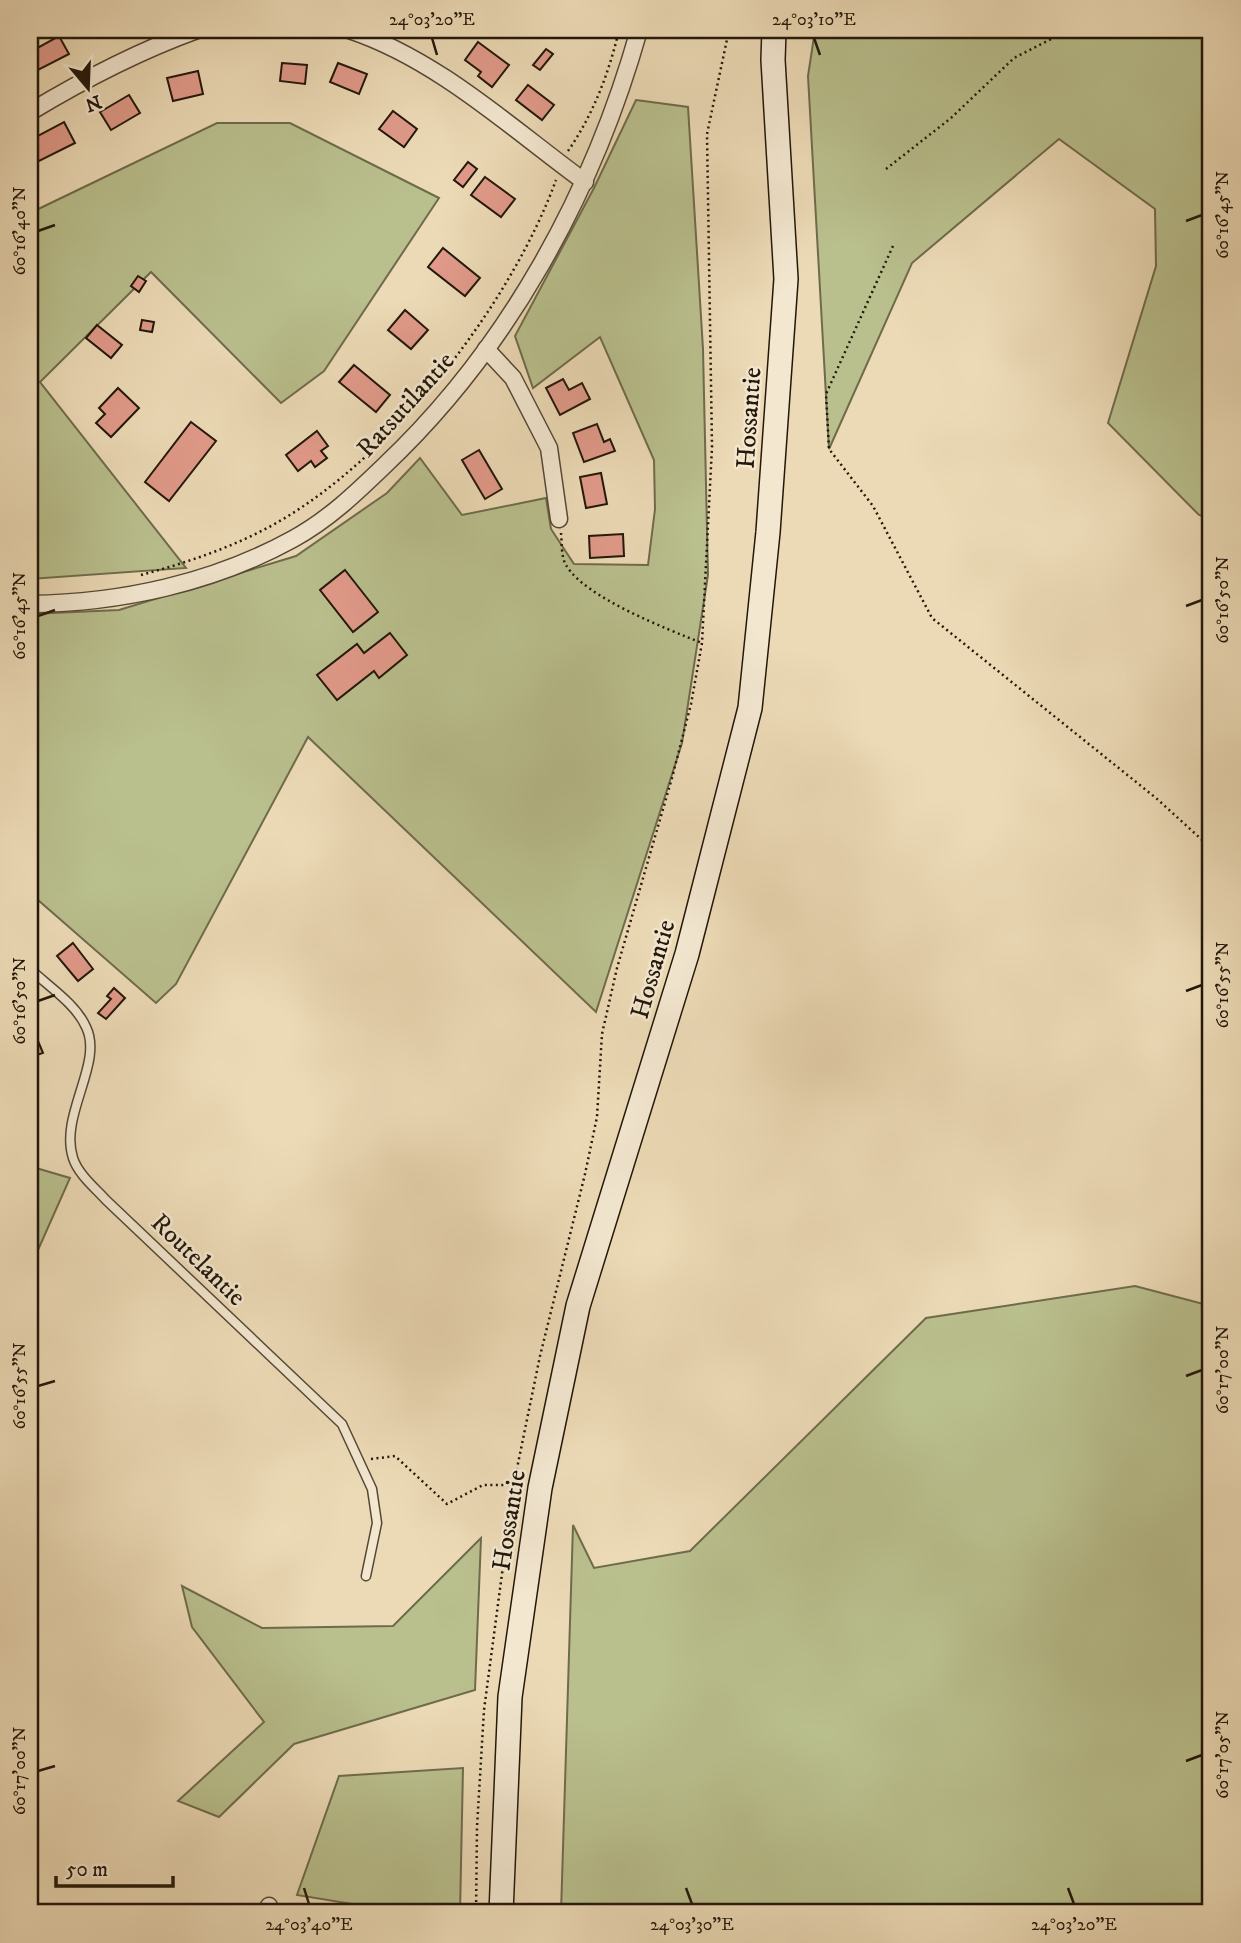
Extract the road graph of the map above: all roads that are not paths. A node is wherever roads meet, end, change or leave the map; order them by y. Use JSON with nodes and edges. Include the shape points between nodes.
{"nodes":[{"id":1,"x":197,"y":30,"type":"edge"},
{"id":2,"x":349,"y":30,"type":"edge"},
{"id":3,"x":639,"y":30,"type":"edge"},
{"id":4,"x":774,"y":30,"type":"edge"},
{"id":5,"x":30,"y":112,"type":"edge"},
{"id":6,"x":585,"y":182,"type":"junction"},
{"id":7,"x":486,"y":349,"type":"junction"},
{"id":8,"x":559,"y":519,"type":"road end"},
{"id":9,"x":30,"y":604,"type":"edge"},
{"id":10,"x":30,"y":969,"type":"edge"},
{"id":11,"x":366,"y":1576,"type":"dead end"},
{"id":12,"x":501,"y":1913,"type":"edge"}],
"edges":[{"from":1,"to":5,"type":"street","via":[[151,48]]},
{"from":2,"to":6,"type":"street","via":[[429,68]]},
{"from":3,"to":6,"type":"street","name":"Ratsutilantie","via":[[621,96]]},
{"from":4,"to":12,"type":"main road","name":"Hossantie","via":[[786,279],[750,708],[687,954],[578,1306],[540,1488],[510,1696]]},
{"from":6,"to":7,"type":"street","name":"Ratsutilantie","via":[[510,317]]},
{"from":7,"to":8,"type":"street","via":[[513,378],[549,448]]},
{"from":7,"to":9,"type":"street","name":"Ratsutilantie","via":[[404,448],[343,505],[295,538],[231,569],[147,593]]},
{"from":10,"to":11,"type":"lane","name":"Routelantie","via":[[87,1028],[86,1068],[69,1133],[73,1159],[106,1200],[342,1424],[372,1489],[377,1523]]}]}
